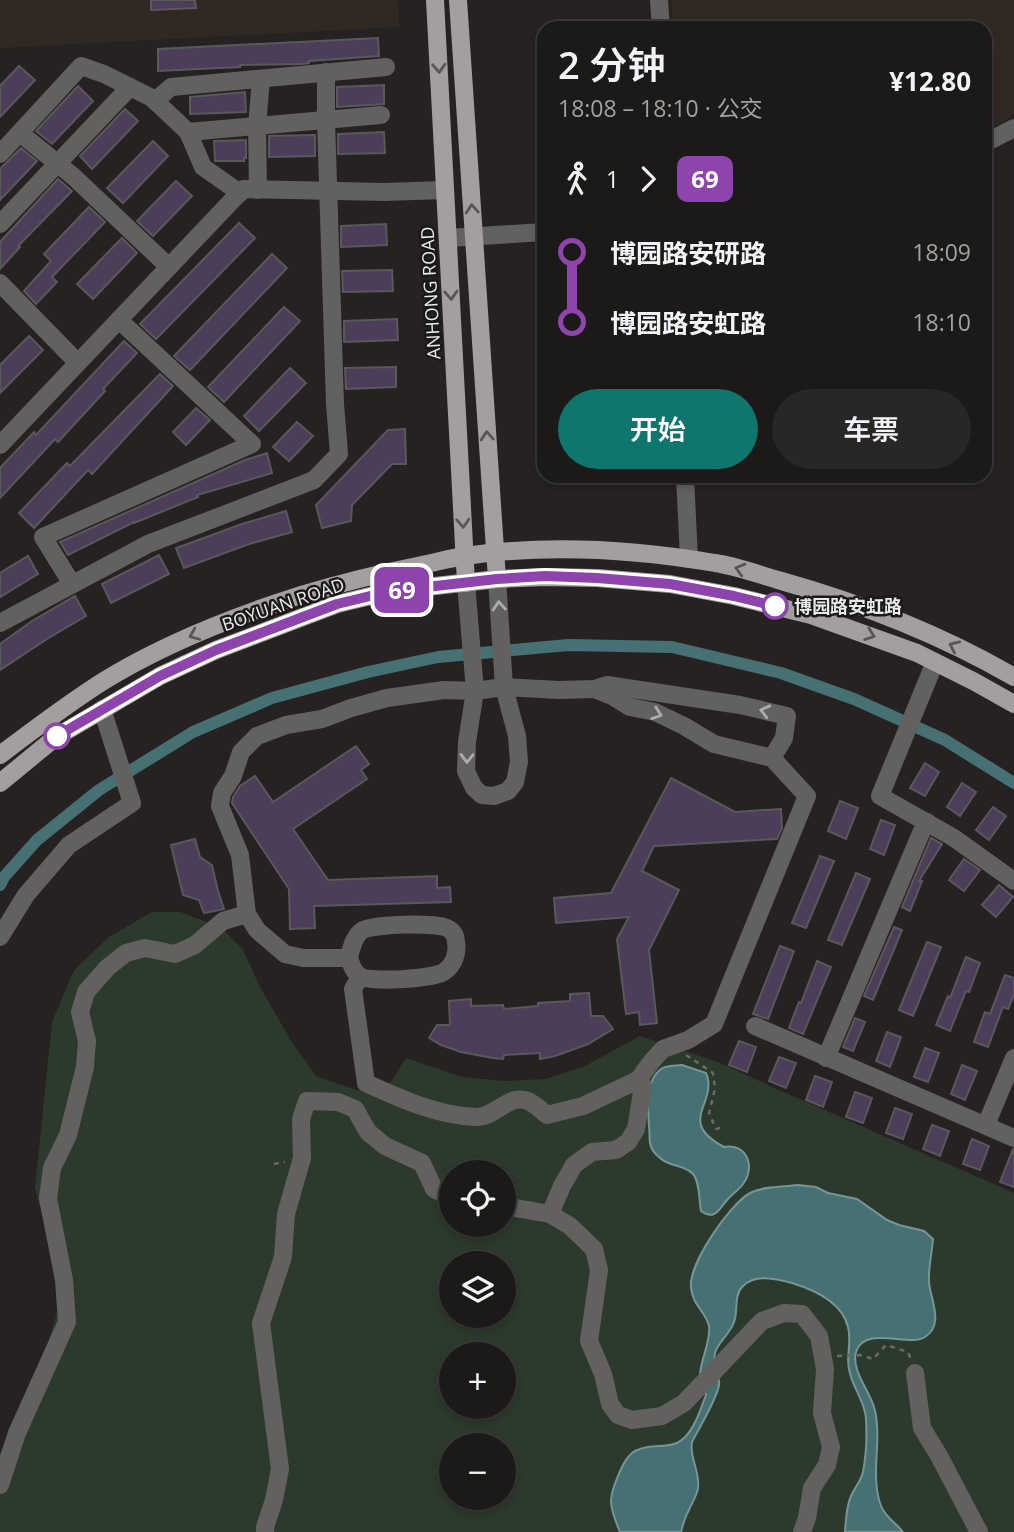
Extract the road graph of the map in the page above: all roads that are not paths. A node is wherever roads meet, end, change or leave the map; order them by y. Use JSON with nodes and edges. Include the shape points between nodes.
{"nodes":[{"id":1,"x":435,"y":0,"type":"edge"},
{"id":2,"x":458,"y":0,"type":"edge"},
{"id":3,"x":659,"y":0,"type":"edge"},
{"id":4,"x":660,"y":21,"type":"edge"},
{"id":5,"x":386,"y":66,"type":"dead end"},
{"id":6,"x":326,"y":72,"type":"junction"},
{"id":7,"x":261,"y":79,"type":"junction"},
{"id":8,"x":130,"y":87,"type":"junction"},
{"id":9,"x":155,"y":100,"type":"junction"},
{"id":10,"x":381,"y":115,"type":"dead end"},
{"id":11,"x":326,"y":120,"type":"junction"},
{"id":12,"x":257,"y":126,"type":"junction"},
{"id":13,"x":1014,"y":128,"type":"edge"},
{"id":14,"x":20,"y":132,"type":"junction"},
{"id":15,"x":188,"y":132,"type":"junction"},
{"id":16,"x":992,"y":139,"type":"edge"},
{"id":17,"x":0,"y":154,"type":"edge"},
{"id":18,"x":57,"y":164,"type":"junction"},
{"id":19,"x":445,"y":190,"type":"junction"},
{"id":20,"x":249,"y":191,"type":"junction"},
{"id":21,"x":328,"y":191,"type":"junction"},
{"id":22,"x":0,"y":224,"type":"edge"},
{"id":23,"x":537,"y":232,"type":"edge"},
{"id":24,"x":474,"y":236,"type":"junction"},
{"id":25,"x":448,"y":238,"type":"junction"},
{"id":26,"x":169,"y":267,"type":"junction"},
{"id":27,"x":0,"y":283,"type":"edge"},
{"id":28,"x":119,"y":320,"type":"junction"},
{"id":29,"x":78,"y":363,"type":"junction"},
{"id":30,"x":0,"y":445,"type":"edge"},
{"id":31,"x":685,"y":483,"type":"edge"},
{"id":32,"x":495,"y":553,"type":"junction"},
{"id":33,"x":464,"y":556,"type":"junction"},
{"id":34,"x":689,"y":559,"type":"junction"},
{"id":35,"x":497,"y":579,"type":"junction"},
{"id":36,"x":466,"y":583,"type":"junction"},
{"id":37,"x":72,"y":584,"type":"junction"},
{"id":38,"x":0,"y":623,"type":"edge"},
{"id":39,"x":935,"y":662,"type":"junction"},
{"id":40,"x":1014,"y":677,"type":"edge"},
{"id":41,"x":504,"y":680,"type":"junction"},
{"id":42,"x":474,"y":682,"type":"junction"},
{"id":43,"x":594,"y":689,"type":"junction"},
{"id":44,"x":1014,"y":704,"type":"edge"},
{"id":45,"x":102,"y":709,"type":"junction"},
{"id":46,"x":0,"y":755,"type":"edge"},
{"id":47,"x":772,"y":758,"type":"junction"},
{"id":48,"x":0,"y":783,"type":"edge"},
{"id":49,"x":927,"y":822,"type":"junction"},
{"id":50,"x":1014,"y":881,"type":"edge"},
{"id":51,"x":247,"y":914,"type":"junction"},
{"id":52,"x":0,"y":937,"type":"edge"},
{"id":53,"x":349,"y":958,"type":"junction"},
{"id":54,"x":360,"y":977,"type":"junction"},
{"id":55,"x":755,"y":1026,"type":"dead end"},
{"id":56,"x":826,"y":1058,"type":"junction"},
{"id":57,"x":1014,"y":1058,"type":"edge"},
{"id":58,"x":638,"y":1080,"type":"junction"},
{"id":59,"x":366,"y":1083,"type":"junction"},
{"id":60,"x":355,"y":1109,"type":"junction"},
{"id":61,"x":986,"y":1125,"type":"junction"},
{"id":62,"x":1014,"y":1138,"type":"edge"},
{"id":63,"x":439,"y":1191,"type":"edge"},
{"id":64,"x":516,"y":1208,"type":"edge"},
{"id":65,"x":550,"y":1214,"type":"junction"},
{"id":66,"x":915,"y":1373,"type":"road end"},
{"id":67,"x":0,"y":1485,"type":"edge"},
{"id":68,"x":265,"y":1532,"type":"edge"},
{"id":69,"x":802,"y":1532,"type":"edge"},
{"id":70,"x":979,"y":1532,"type":"edge"}],
"edges":[{"from":1,"to":19,"type":"main road","name":"ANHONG ROAD","one_way":true},
{"from":24,"to":2,"type":"main road","one_way":true},
{"from":3,"to":4,"type":"street"},
{"from":5,"to":6,"type":"street"},
{"from":6,"to":7,"type":"street"},
{"from":6,"to":11,"type":"street"},
{"from":7,"to":9,"type":"street","via":[[171,87]]},
{"from":7,"to":12,"type":"street"},
{"from":8,"to":9,"type":"street"},
{"from":8,"to":14,"type":"street","via":[[81,66]]},
{"from":8,"to":18,"type":"street"},
{"from":9,"to":15,"type":"street"},
{"from":10,"to":11,"type":"street"},
{"from":11,"to":12,"type":"street"},
{"from":11,"to":21,"type":"street"},
{"from":12,"to":15,"type":"street"},
{"from":12,"to":20,"type":"street"},
{"from":13,"to":16,"type":"street"},
{"from":14,"to":17,"type":"street"},
{"from":14,"to":18,"type":"street"},
{"from":15,"to":20,"type":"street","via":[[202,167]]},
{"from":18,"to":22,"type":"street"},
{"from":18,"to":26,"type":"street"},
{"from":19,"to":21,"type":"street"},
{"from":19,"to":25,"type":"main road","name":"ANHONG ROAD"},
{"from":20,"to":21,"type":"street"},
{"from":20,"to":26,"type":"street"},
{"from":21,"to":37,"type":"street","via":[[339,454],[314,480],[148,544]]},
{"from":23,"to":24,"type":"street"},
{"from":24,"to":25,"type":"street"},
{"from":32,"to":24,"type":"main road","one_way":true},
{"from":25,"to":33,"type":"main road","name":"ANHONG ROAD","one_way":true},
{"from":26,"to":28,"type":"street"},
{"from":27,"to":29,"type":"street"},
{"from":28,"to":29,"type":"street"},
{"from":28,"to":37,"type":"street","via":[[252,444],[43,537]]},
{"from":29,"to":30,"type":"street"},
{"from":31,"to":34,"type":"street"},
{"from":32,"to":33,"type":"main road","name":"BOYUAN ROAD"},
{"from":32,"to":34,"type":"main road","name":"BOYUAN ROAD","via":[[636,552]]},
{"from":32,"to":35,"type":"main road"},
{"from":33,"to":36,"type":"main road","name":"ANHONG ROAD"},
{"from":33,"to":46,"type":"main road","name":"BOYUAN ROAD","one_way":true,"via":[[340,583],[263,607],[181,641],[103,681]]},
{"from":40,"to":34,"type":"main road","name":"BOYUAN ROAD","one_way":true,"via":[[874,611],[718,563]]},
{"from":35,"to":36,"type":"main road","name":"BOYUAN ROAD"},
{"from":35,"to":39,"type":"main road","name":"BOYUAN ROAD","one_way":true,"via":[[597,578],[670,584],[734,596],[811,615]]},
{"from":41,"to":35,"type":"street","one_way":true},
{"from":36,"to":42,"type":"street"},
{"from":36,"to":45,"type":"main road","name":"BOYUAN ROAD","via":[[391,591],[337,604],[216,650]]},
{"from":37,"to":38,"type":"street"},
{"from":39,"to":44,"type":"main road","name":"BOYUAN ROAD"},
{"from":39,"to":49,"type":"street","via":[[880,796]]},
{"from":41,"to":42,"type":"street"},
{"from":42,"to":41,"type":"street","one_way":true,"via":[[466,771],[474,788],[482,795],[494,796],[516,782],[519,762]]},
{"from":41,"to":43,"type":"street","via":[[559,690]]},
{"from":42,"to":51,"type":"street","via":[[387,698],[286,725],[257,736],[241,752],[220,806],[240,855]]},
{"from":43,"to":47,"type":"street","one_way":true,"via":[[630,707],[655,712],[713,744]]},
{"from":47,"to":43,"type":"street","one_way":true,"via":[[784,738],[787,716],[680,695],[607,685]]},
{"from":45,"to":48,"type":"main road","name":"BOYUAN ROAD","via":[[56,737]]},
{"from":45,"to":52,"type":"street","via":[[132,803],[69,845],[26,895]]},
{"from":47,"to":58,"type":"street","via":[[807,796],[714,1024],[663,1049]]},
{"from":49,"to":50,"type":"street"},
{"from":49,"to":56,"type":"street"},
{"from":51,"to":53,"type":"street","via":[[257,930],[285,954]]},
{"from":51,"to":67,"type":"street","via":[[223,921],[195,945],[175,954],[145,948],[126,953],[86,992],[80,1012],[87,1041],[85,1067],[68,1135],[52,1168],[48,1198],[67,1322],[17,1433]]},
{"from":53,"to":54,"type":"street"},
{"from":53,"to":54,"type":"street","via":[[362,930],[376,926],[437,925],[454,933],[454,960],[444,972],[402,979]]},
{"from":54,"to":59,"type":"street","via":[[353,989]]},
{"from":55,"to":56,"type":"street"},
{"from":56,"to":61,"type":"street"},
{"from":57,"to":61,"type":"street"},
{"from":58,"to":59,"type":"street","via":[[583,1106],[547,1115],[529,1101],[513,1099],[479,1118],[441,1113]]},
{"from":58,"to":65,"type":"street","via":[[643,1086],[636,1129],[628,1142],[616,1150],[592,1152],[574,1166]]},
{"from":59,"to":60,"type":"street"},
{"from":60,"to":63,"type":"street","via":[[368,1132],[385,1146],[422,1163]]},
{"from":60,"to":68,"type":"street","via":[[338,1102],[307,1101],[301,1119],[302,1158],[286,1214],[283,1257],[261,1323],[280,1469]]},
{"from":61,"to":62,"type":"street"},
{"from":64,"to":65,"type":"street"},
{"from":65,"to":69,"type":"street","via":[[594,1249],[598,1270],[589,1340],[618,1415],[632,1420],[662,1416],[684,1403],[762,1321],[784,1313],[802,1314],[819,1336],[825,1369],[822,1413],[831,1447],[827,1465],[812,1488]]},
{"from":66,"to":70,"type":"street","via":[[922,1428]]}]}
